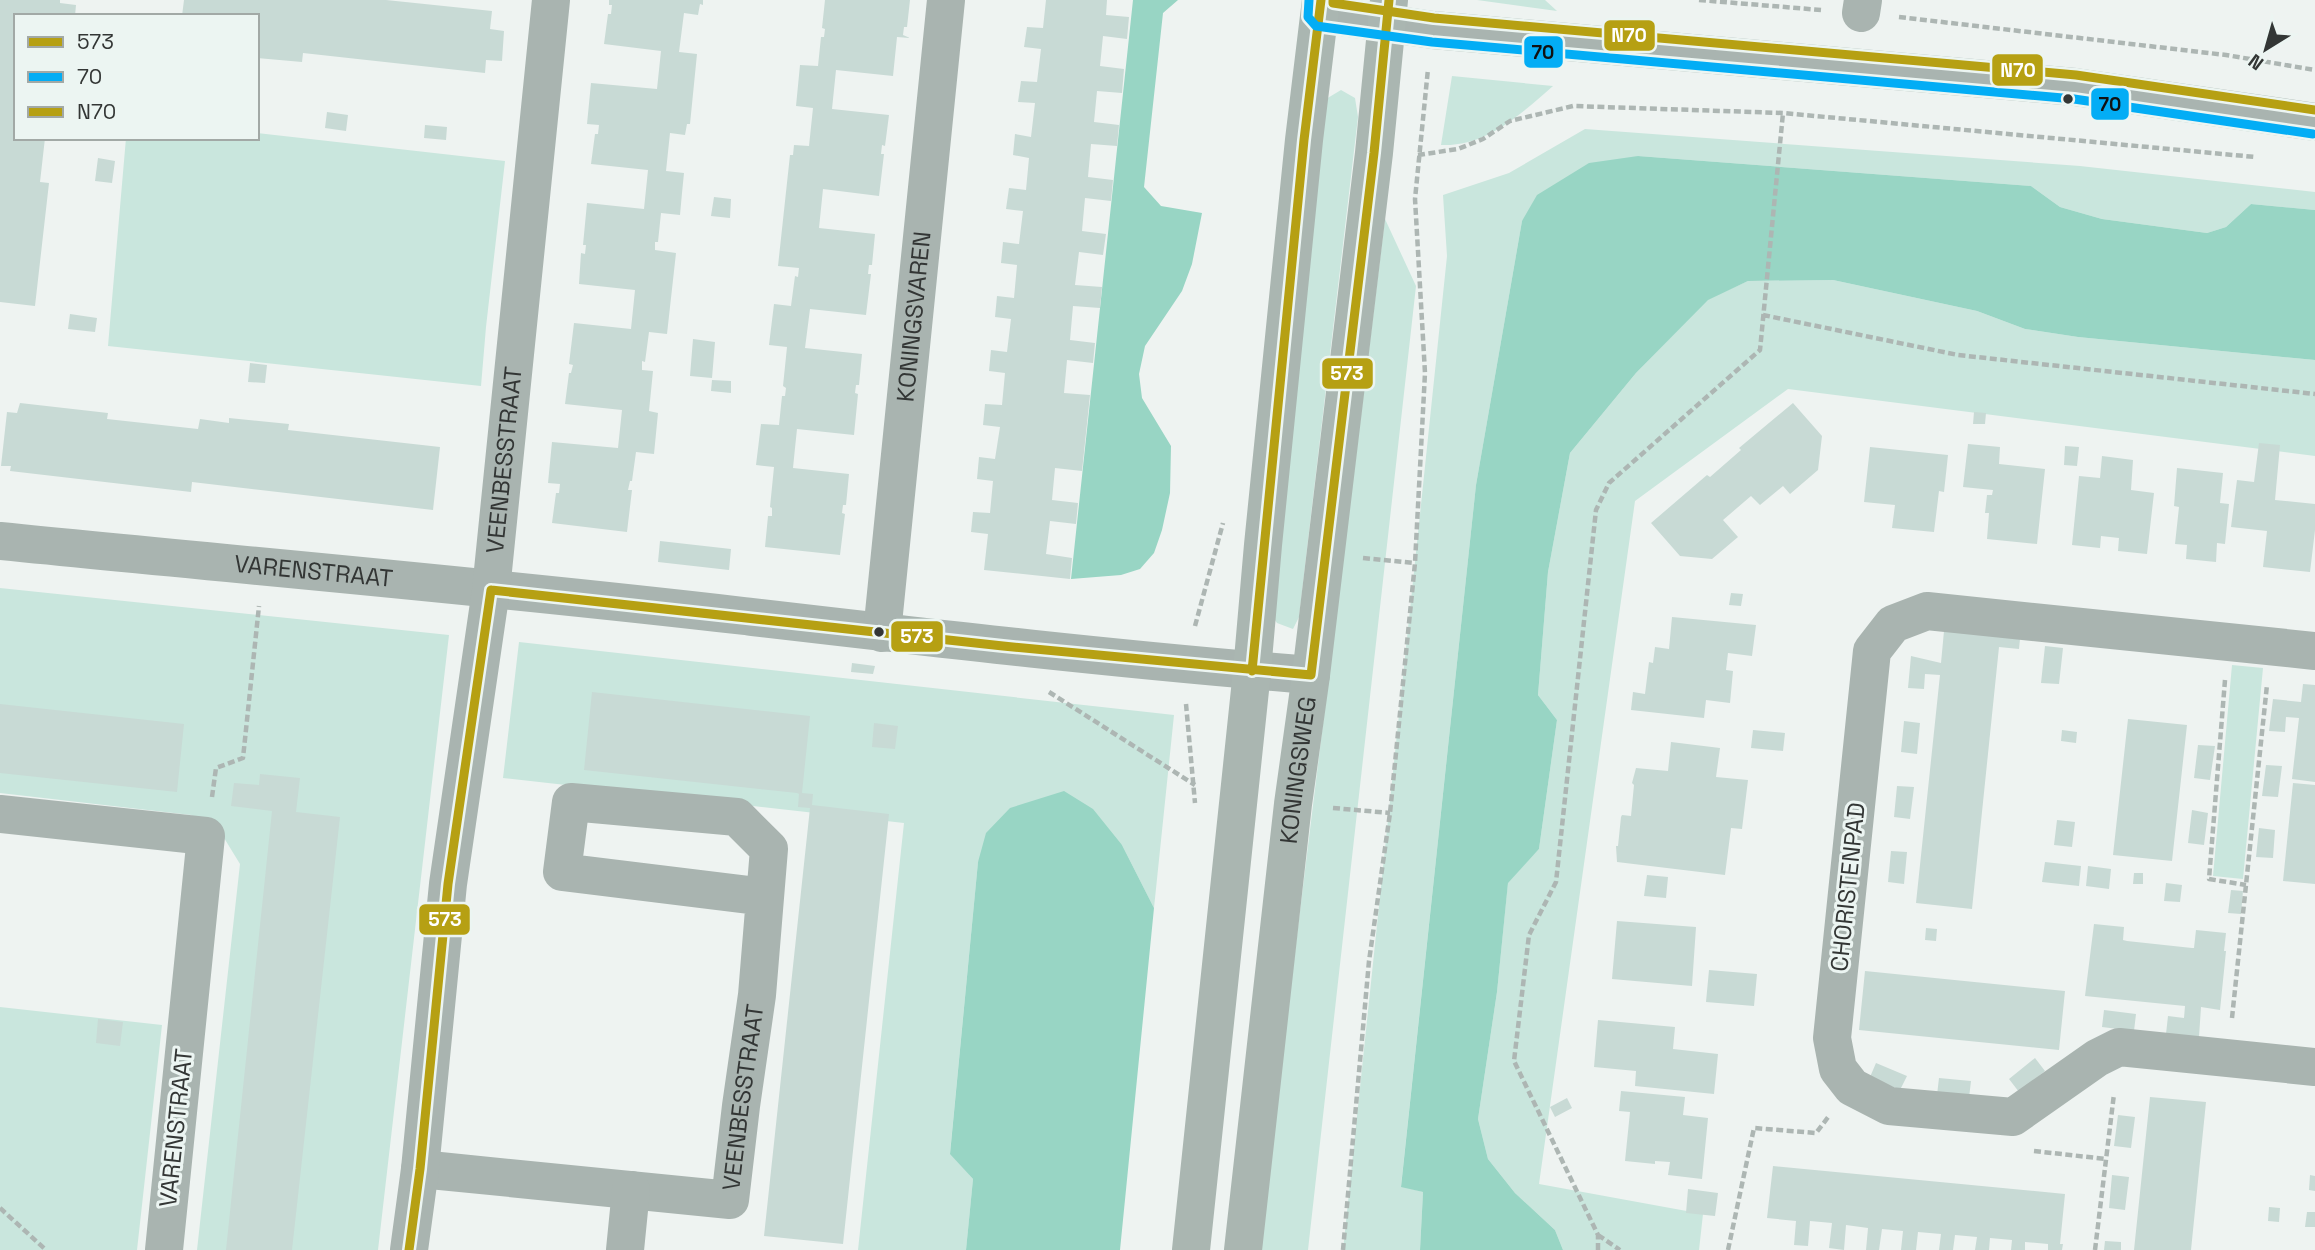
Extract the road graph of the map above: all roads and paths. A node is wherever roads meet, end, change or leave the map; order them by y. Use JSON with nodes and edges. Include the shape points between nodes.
{"nodes":[{"id":1,"x":551,"y":0,"type":"edge"},
{"id":2,"x":946,"y":0,"type":"edge"},
{"id":3,"x":1699,"y":0,"type":"edge"},
{"id":4,"x":1862,"y":6,"type":"edge"},
{"id":5,"x":1320,"y":7,"type":"edge"},
{"id":6,"x":1388,"y":11,"type":"edge"},
{"id":7,"x":1433,"y":30,"type":"junction"},
{"id":8,"x":2315,"y":69,"type":"edge"},
{"id":9,"x":1783,"y":113,"type":"junction"},
{"id":10,"x":2315,"y":122,"type":"edge"},
{"id":11,"x":1483,"y":139,"type":"dead end"},
{"id":12,"x":2260,"y":157,"type":"dead end"},
{"id":13,"x":1763,"y":315,"type":"junction"},
{"id":14,"x":2315,"y":394,"type":"edge"},
{"id":15,"x":0,"y":541,"type":"edge"},
{"id":16,"x":263,"y":567,"type":"junction"},
{"id":17,"x":491,"y":590,"type":"junction"},
{"id":18,"x":882,"y":633,"type":"junction"},
{"id":19,"x":2228,"y":642,"type":"junction"},
{"id":20,"x":2271,"y":646,"type":"junction"},
{"id":21,"x":2315,"y":651,"type":"edge"},
{"id":22,"x":1252,"y":671,"type":"junction"},
{"id":23,"x":1311,"y":675,"type":"junction"},
{"id":24,"x":1042,"y":688,"type":"dead end"},
{"id":25,"x":1237,"y":798,"type":"junction"},
{"id":26,"x":1293,"y":804,"type":"junction"},
{"id":27,"x":1390,"y":813,"type":"junction"},
{"id":28,"x":0,"y":814,"type":"edge"},
{"id":29,"x":206,"y":836,"type":"junction"},
{"id":30,"x":2246,"y":885,"type":"junction"},
{"id":31,"x":765,"y":897,"type":"junction"},
{"id":32,"x":2119,"y":1047,"type":"junction"},
{"id":33,"x":2228,"y":1057,"type":"junction"},
{"id":34,"x":2315,"y":1067,"type":"edge"},
{"id":35,"x":1852,"y":1087,"type":"junction"},
{"id":36,"x":2013,"y":1117,"type":"junction"},
{"id":37,"x":2106,"y":1159,"type":"junction"},
{"id":38,"x":420,"y":1169,"type":"junction"},
{"id":39,"x":631,"y":1190,"type":"junction"},
{"id":40,"x":0,"y":1208,"type":"edge"},
{"id":41,"x":1598,"y":1235,"type":"junction"},
{"id":42,"x":46,"y":1250,"type":"edge"},
{"id":43,"x":164,"y":1250,"type":"edge"},
{"id":44,"x":409,"y":1250,"type":"edge"},
{"id":45,"x":625,"y":1250,"type":"edge"},
{"id":46,"x":1191,"y":1250,"type":"edge"},
{"id":47,"x":1243,"y":1250,"type":"edge"},
{"id":48,"x":1343,"y":1250,"type":"edge"},
{"id":49,"x":1598,"y":1250,"type":"edge"},
{"id":50,"x":1620,"y":1250,"type":"edge"},
{"id":51,"x":1728,"y":1250,"type":"edge"},
{"id":52,"x":2095,"y":1250,"type":"edge"}],
"edges":[{"from":1,"to":17,"type":"street","name":"VEENBESSTRAAT"},
{"from":2,"to":18,"type":"street","name":"KONINGSVAREN"},
{"from":3,"to":4,"type":"path"},
{"from":4,"to":8,"type":"path"},
{"from":5,"to":6,"type":"street"},
{"from":5,"to":22,"type":"main road"},
{"from":6,"to":7,"type":"street"},
{"from":6,"to":23,"type":"main road","name":"KONINGSWEG"},
{"from":7,"to":10,"type":"street","via":[[2075,88]]},
{"from":7,"to":27,"type":"path","via":[[1415,200],[1424,373],[1415,563]]},
{"from":9,"to":11,"type":"path","via":[[1573,106],[1510,121]]},
{"from":9,"to":12,"type":"path"},
{"from":9,"to":13,"type":"path"},
{"from":13,"to":14,"type":"path","via":[[1958,355]]},
{"from":13,"to":41,"type":"path","via":[[1760,350],[1609,483],[1596,510],[1556,882],[1529,935],[1514,1061]]},
{"from":15,"to":16,"type":"street","name":"VARENSTRAAT"},
{"from":16,"to":17,"type":"street","name":"VARENSTRAAT"},
{"from":16,"to":29,"type":"path","via":[[243,758],[216,768]]},
{"from":17,"to":18,"type":"street","name":"VARENSTRAAT"},
{"from":17,"to":38,"type":"street","name":"VEENBESSTRAAT","via":[[448,884]]},
{"from":18,"to":22,"type":"street","name":"VARENSTRAAT"},
{"from":19,"to":20,"type":"street","name":"CHORISTENPAD"},
{"from":19,"to":30,"type":"path","via":[[2209,879]]},
{"from":19,"to":35,"type":"street","name":"CHORISTENPAD","via":[[1927,611],[1893,624],[1872,651],[1832,1038],[1838,1069]]},
{"from":20,"to":21,"type":"street","name":"CHORISTENPAD"},
{"from":20,"to":30,"type":"path"},
{"from":22,"to":23,"type":"street","name":"VARENSTRAAT"},
{"from":22,"to":25,"type":"main road"},
{"from":23,"to":26,"type":"main road","name":"KONINGSWEG"},
{"from":24,"to":25,"type":"path","via":[[1211,796]]},
{"from":25,"to":46,"type":"main road"},
{"from":26,"to":27,"type":"path"},
{"from":26,"to":47,"type":"main road","name":"KONINGSWEG"},
{"from":27,"to":48,"type":"path","via":[[1369,961]]},
{"from":28,"to":29,"type":"street"},
{"from":29,"to":43,"type":"street","name":"VARENSTRAAT"},
{"from":30,"to":33,"type":"path"},
{"from":31,"to":31,"type":"street","name":"VEENBESSTRAAT","via":[[562,872],[571,802],[737,817],[769,849]]},
{"from":31,"to":39,"type":"street","name":"VEENBESSTRAAT","via":[[730,1200]]},
{"from":32,"to":33,"type":"street"},
{"from":32,"to":36,"type":"street"},
{"from":32,"to":37,"type":"path"},
{"from":33,"to":34,"type":"street"},
{"from":35,"to":36,"type":"street","via":[[1888,1106]]},
{"from":35,"to":51,"type":"path","via":[[1816,1133],[1754,1128]]},
{"from":36,"to":37,"type":"path","via":[[2035,1152]]},
{"from":37,"to":52,"type":"path"},
{"from":38,"to":39,"type":"street","name":"VEENBESSTRAAT"},
{"from":38,"to":44,"type":"street","name":"VEENBESSTRAAT"},
{"from":39,"to":45,"type":"street"},
{"from":40,"to":42,"type":"path"},
{"from":41,"to":49,"type":"path"},
{"from":41,"to":50,"type":"path"}]}
